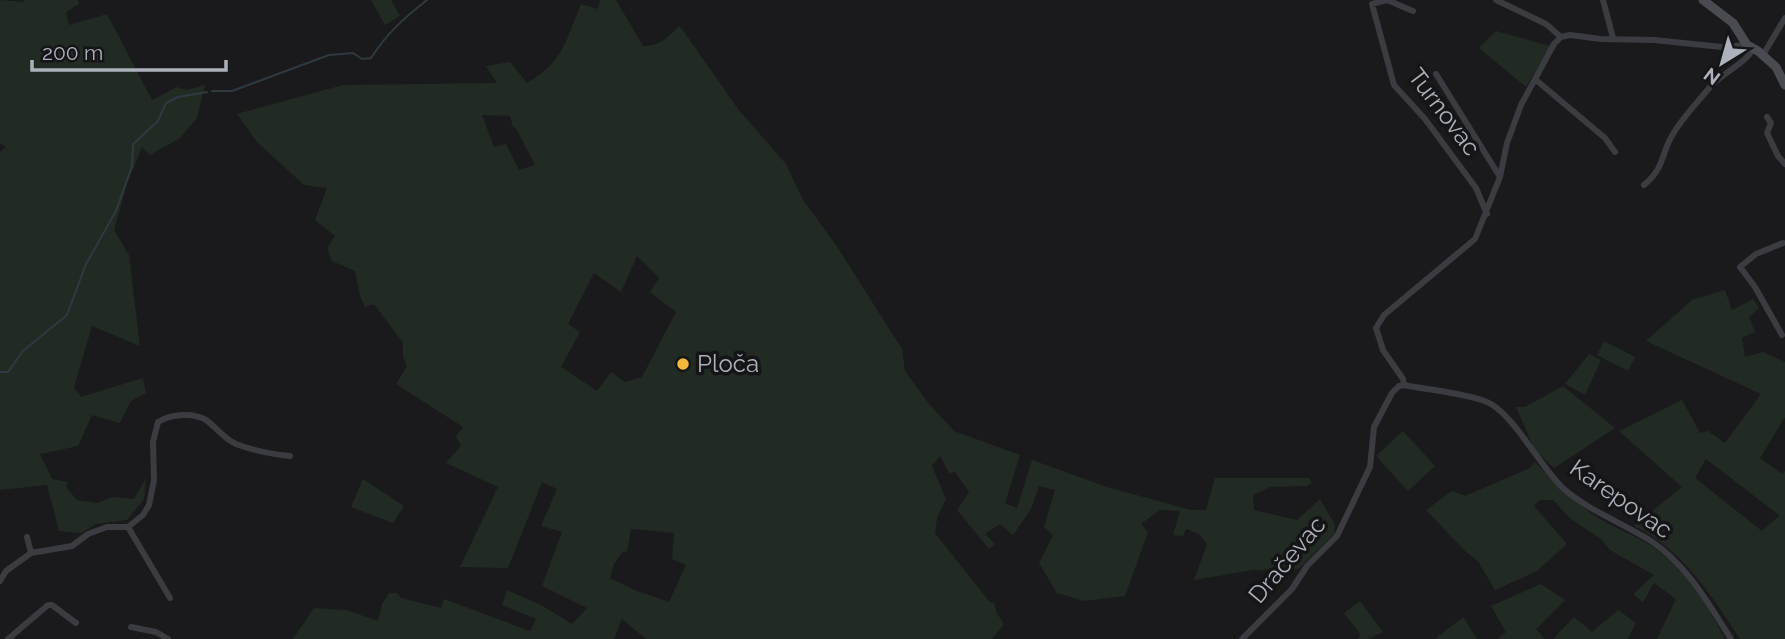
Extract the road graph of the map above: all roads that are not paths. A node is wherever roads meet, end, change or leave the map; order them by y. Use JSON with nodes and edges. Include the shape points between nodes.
{"nodes":[{"id":1,"x":1387,"y":0,"type":"edge"},
{"id":2,"x":1496,"y":0,"type":"edge"},
{"id":3,"x":1603,"y":0,"type":"edge"},
{"id":4,"x":1703,"y":0,"type":"edge"},
{"id":5,"x":1413,"y":11,"type":"dead end"},
{"id":6,"x":1785,"y":18,"type":"edge"},
{"id":7,"x":1783,"y":27,"type":"edge"},
{"id":8,"x":1561,"y":37,"type":"junction"},
{"id":9,"x":1613,"y":38,"type":"junction"},
{"id":10,"x":1750,"y":46,"type":"junction"},
{"id":11,"x":1763,"y":55,"type":"junction"},
{"id":12,"x":1436,"y":75,"type":"dead end"},
{"id":13,"x":1536,"y":80,"type":"junction"},
{"id":14,"x":1785,"y":85,"type":"edge"},
{"id":15,"x":1767,"y":117,"type":"dead end"},
{"id":16,"x":1615,"y":152,"type":"dead end"},
{"id":17,"x":1785,"y":164,"type":"edge"},
{"id":18,"x":1500,"y":177,"type":"junction"},
{"id":19,"x":1644,"y":185,"type":"dead end"},
{"id":20,"x":1487,"y":214,"type":"junction"},
{"id":21,"x":1784,"y":244,"type":"edge"},
{"id":22,"x":1782,"y":335,"type":"dead end"},
{"id":23,"x":1401,"y":385,"type":"junction"},
{"id":24,"x":290,"y":456,"type":"dead end"},
{"id":25,"x":128,"y":527,"type":"junction"},
{"id":26,"x":27,"y":537,"type":"dead end"},
{"id":27,"x":31,"y":553,"type":"junction"},
{"id":28,"x":0,"y":581,"type":"edge"},
{"id":29,"x":170,"y":598,"type":"dead end"},
{"id":30,"x":75,"y":623,"type":"dead end"},
{"id":31,"x":131,"y":626,"type":"dead end"},
{"id":32,"x":8,"y":639,"type":"edge"},
{"id":33,"x":168,"y":639,"type":"edge"},
{"id":34,"x":1242,"y":639,"type":"edge"},
{"id":35,"x":1731,"y":639,"type":"edge"}],
"edges":[{"from":1,"to":5,"type":"street","name":"Turnovac"},
{"from":1,"to":20,"type":"street","name":"Turnovac","via":[[1373,4],[1394,85],[1476,188]]},
{"from":2,"to":8,"type":"street","via":[[1546,24]]},
{"from":3,"to":9,"type":"street"},
{"from":4,"to":10,"type":"street","via":[[1732,23]]},
{"from":6,"to":7,"type":"street"},
{"from":7,"to":11,"type":"street"},
{"from":8,"to":9,"type":"street"},
{"from":8,"to":13,"type":"street"},
{"from":9,"to":10,"type":"street"},
{"from":10,"to":11,"type":"street"},
{"from":10,"to":19,"type":"street","via":[[1751,55],[1716,80],[1686,116],[1671,136],[1656,175]]},
{"from":11,"to":14,"type":"street"},
{"from":12,"to":18,"type":"street"},
{"from":13,"to":16,"type":"street","via":[[1605,138]]},
{"from":13,"to":18,"type":"street","via":[[1521,105]]},
{"from":15,"to":17,"type":"street","via":[[1771,123],[1766,133]]},
{"from":18,"to":20,"type":"street"},
{"from":20,"to":23,"type":"street","via":[[1475,239],[1384,315],[1376,328],[1383,350],[1403,379]]},
{"from":21,"to":22,"type":"street","via":[[1756,254],[1740,267]]},
{"from":23,"to":34,"type":"street","name":"Dračevac","via":[[1374,427],[1370,467],[1337,536]]},
{"from":23,"to":35,"type":"street","name":"Karepovac","via":[[1487,402],[1503,412],[1565,489],[1674,560],[1704,595]]},
{"from":24,"to":25,"type":"street","via":[[234,443],[204,418],[169,415],[159,422],[153,442],[149,505]]},
{"from":25,"to":27,"type":"street","via":[[107,527],[72,546]]},
{"from":25,"to":29,"type":"street"},
{"from":26,"to":27,"type":"street"},
{"from":27,"to":28,"type":"street"},
{"from":30,"to":32,"type":"street","via":[[48,605]]},
{"from":31,"to":33,"type":"street"}]}
